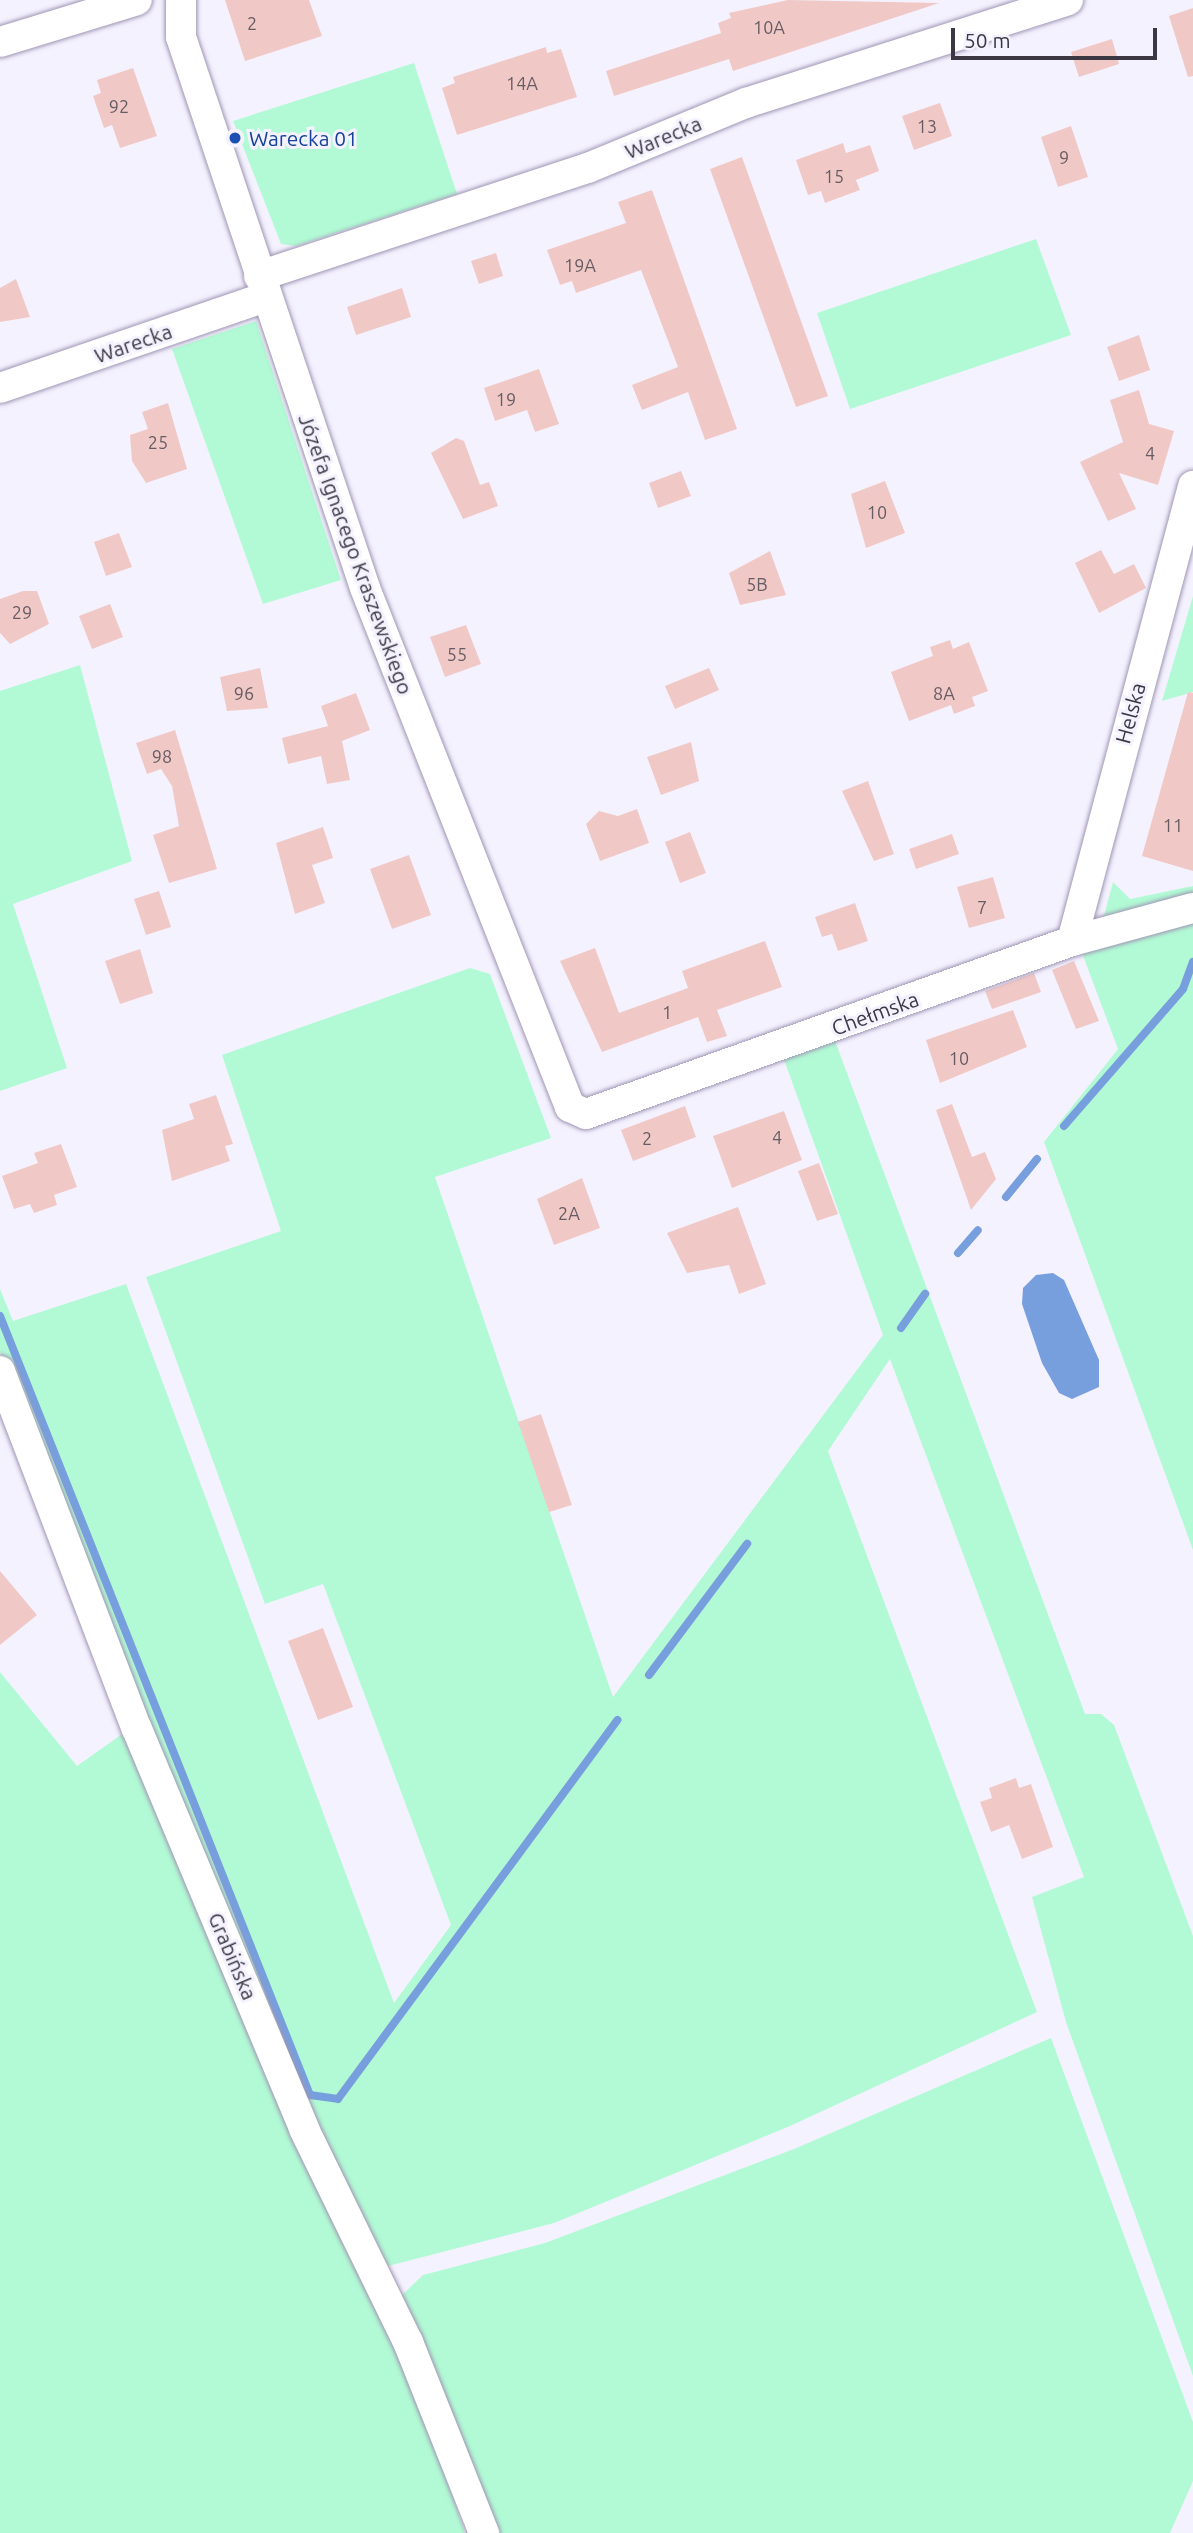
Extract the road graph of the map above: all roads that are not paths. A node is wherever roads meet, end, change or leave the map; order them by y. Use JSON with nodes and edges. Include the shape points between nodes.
{"nodes":[{"id":1,"x":137,"y":0,"type":"edge"},
{"id":2,"x":181,"y":0,"type":"edge"},
{"id":3,"x":1068,"y":0,"type":"edge"},
{"id":4,"x":0,"y":42,"type":"edge"},
{"id":5,"x":262,"y":287,"type":"junction"},
{"id":6,"x":0,"y":388,"type":"edge"},
{"id":7,"x":1193,"y":486,"type":"edge"},
{"id":8,"x":1192,"y":908,"type":"edge"},
{"id":9,"x":1072,"y":941,"type":"junction"},
{"id":10,"x":563,"y":1100,"type":"joint"},
{"id":11,"x":0,"y":1371,"type":"edge"},
{"id":12,"x":484,"y":2533,"type":"edge"}],
"edges":[{"from":1,"to":4,"type":"street"},
{"from":2,"to":5,"type":"street","name":"Józefa Ignacego Kraszewskiego","via":[[181,37]]},
{"from":3,"to":5,"type":"street","name":"Warecka","via":[[746,103],[588,168]]},
{"from":5,"to":6,"type":"street","name":"Warecka"},
{"from":5,"to":10,"type":"street","name":"Józefa Ignacego Kraszewskiego","via":[[365,588]]},
{"from":7,"to":9,"type":"street","name":"Helska"},
{"from":8,"to":9,"type":"street","name":"Chełmska"},
{"from":9,"to":10,"type":"street","name":"Chełmska","via":[[586,1114]]},
{"from":11,"to":12,"type":"street","name":"Grabińska","via":[[137,1729],[304,2129],[408,2342]]}]}
